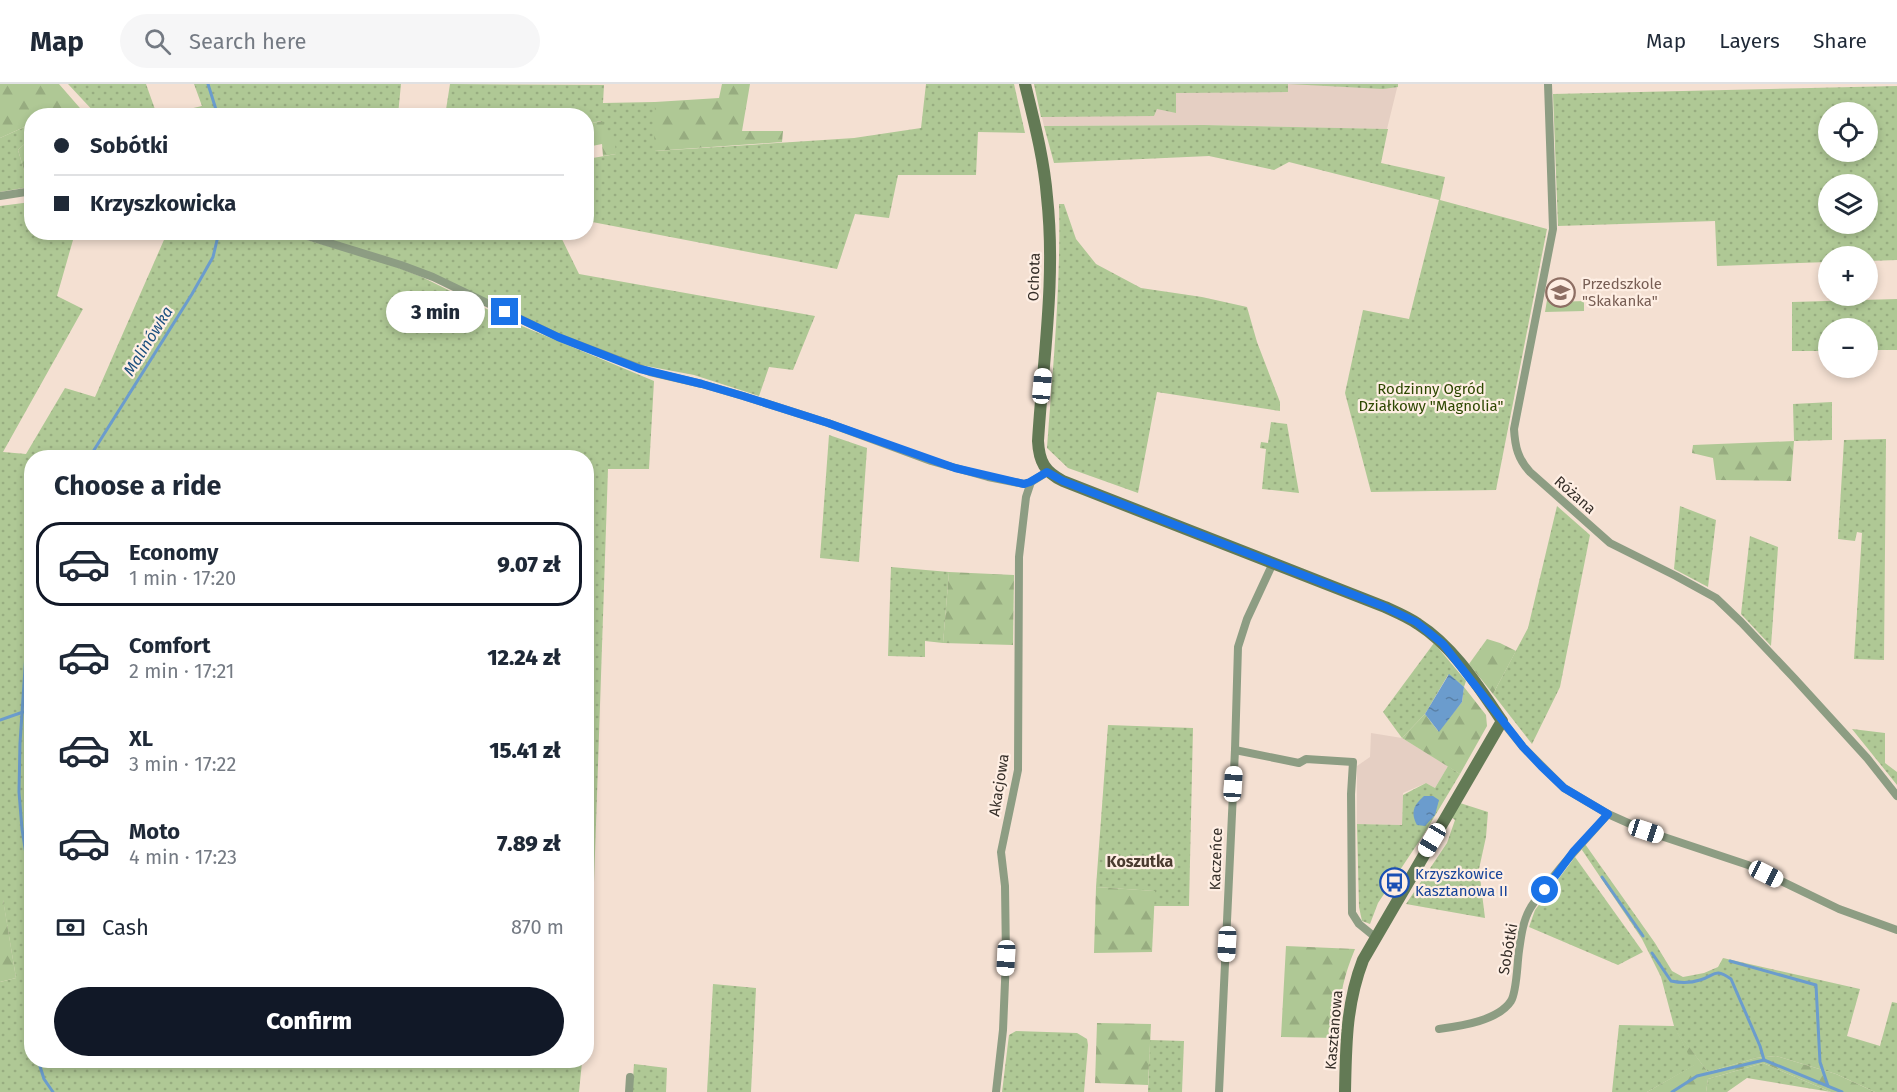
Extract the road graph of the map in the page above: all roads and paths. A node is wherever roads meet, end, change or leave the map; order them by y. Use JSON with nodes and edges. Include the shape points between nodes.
{"nodes":[{"id":1,"x":1025,"y":84,"type":"edge"},
{"id":2,"x":1548,"y":84,"type":"edge"},
{"id":3,"x":24,"y":192,"type":"edge"},
{"id":4,"x":0,"y":196,"type":"edge"},
{"id":5,"x":320,"y":240,"type":"edge"},
{"id":6,"x":1047,"y":472,"type":"junction"},
{"id":7,"x":1030,"y":482,"type":"junction"},
{"id":8,"x":1273,"y":564,"type":"junction"},
{"id":9,"x":1502,"y":721,"type":"junction"},
{"id":10,"x":1235,"y":750,"type":"junction"},
{"id":11,"x":1897,"y":796,"type":"edge"},
{"id":12,"x":1608,"y":814,"type":"junction"},
{"id":13,"x":1897,"y":930,"type":"edge"},
{"id":14,"x":1375,"y":937,"type":"junction"},
{"id":15,"x":1439,"y":1029,"type":"dead end"},
{"id":16,"x":630,"y":1077,"type":"dead end"},
{"id":17,"x":629,"y":1092,"type":"edge"},
{"id":18,"x":996,"y":1092,"type":"edge"},
{"id":19,"x":1219,"y":1092,"type":"edge"},
{"id":20,"x":1345,"y":1092,"type":"edge"}],
"edges":[{"from":1,"to":6,"type":"street","name":"Ochota","via":[[1045,179],[1050,230],[1038,441]]},
{"from":2,"to":11,"type":"street","name":"Różana","via":[[1553,229],[1514,429],[1521,462],[1610,543],[1716,598],[1794,678]]},
{"from":3,"to":4,"type":"street"},
{"from":5,"to":7,"type":"street","via":[[433,277],[558,337],[640,369],[817,420],[955,468],[1012,482]]},
{"from":6,"to":7,"type":"street"},
{"from":6,"to":8,"type":"street"},
{"from":7,"to":18,"type":"street","name":"Akacjowa","via":[[1019,557],[1018,770],[1001,852],[1006,958]]},
{"from":8,"to":9,"type":"street","via":[[1385,607],[1427,630],[1457,660]]},
{"from":8,"to":10,"type":"street","name":"Kaczeńce","via":[[1238,647]]},
{"from":9,"to":12,"type":"street","via":[[1564,788]]},
{"from":9,"to":14,"type":"street","name":"Kasztanowa"},
{"from":10,"to":14,"type":"street","via":[[1299,763],[1306,759],[1353,762],[1352,913]]},
{"from":10,"to":19,"type":"street","name":"Kaczeńce"},
{"from":12,"to":13,"type":"street","via":[[1748,865],[1839,909]]},
{"from":12,"to":15,"type":"street","name":"Sobótki","via":[[1530,909],[1521,934],[1511,1001],[1492,1016],[1474,1023]]},
{"from":14,"to":20,"type":"street","name":"Kasztanowa","via":[[1353,985]]},
{"from":16,"to":17,"type":"street"}]}
